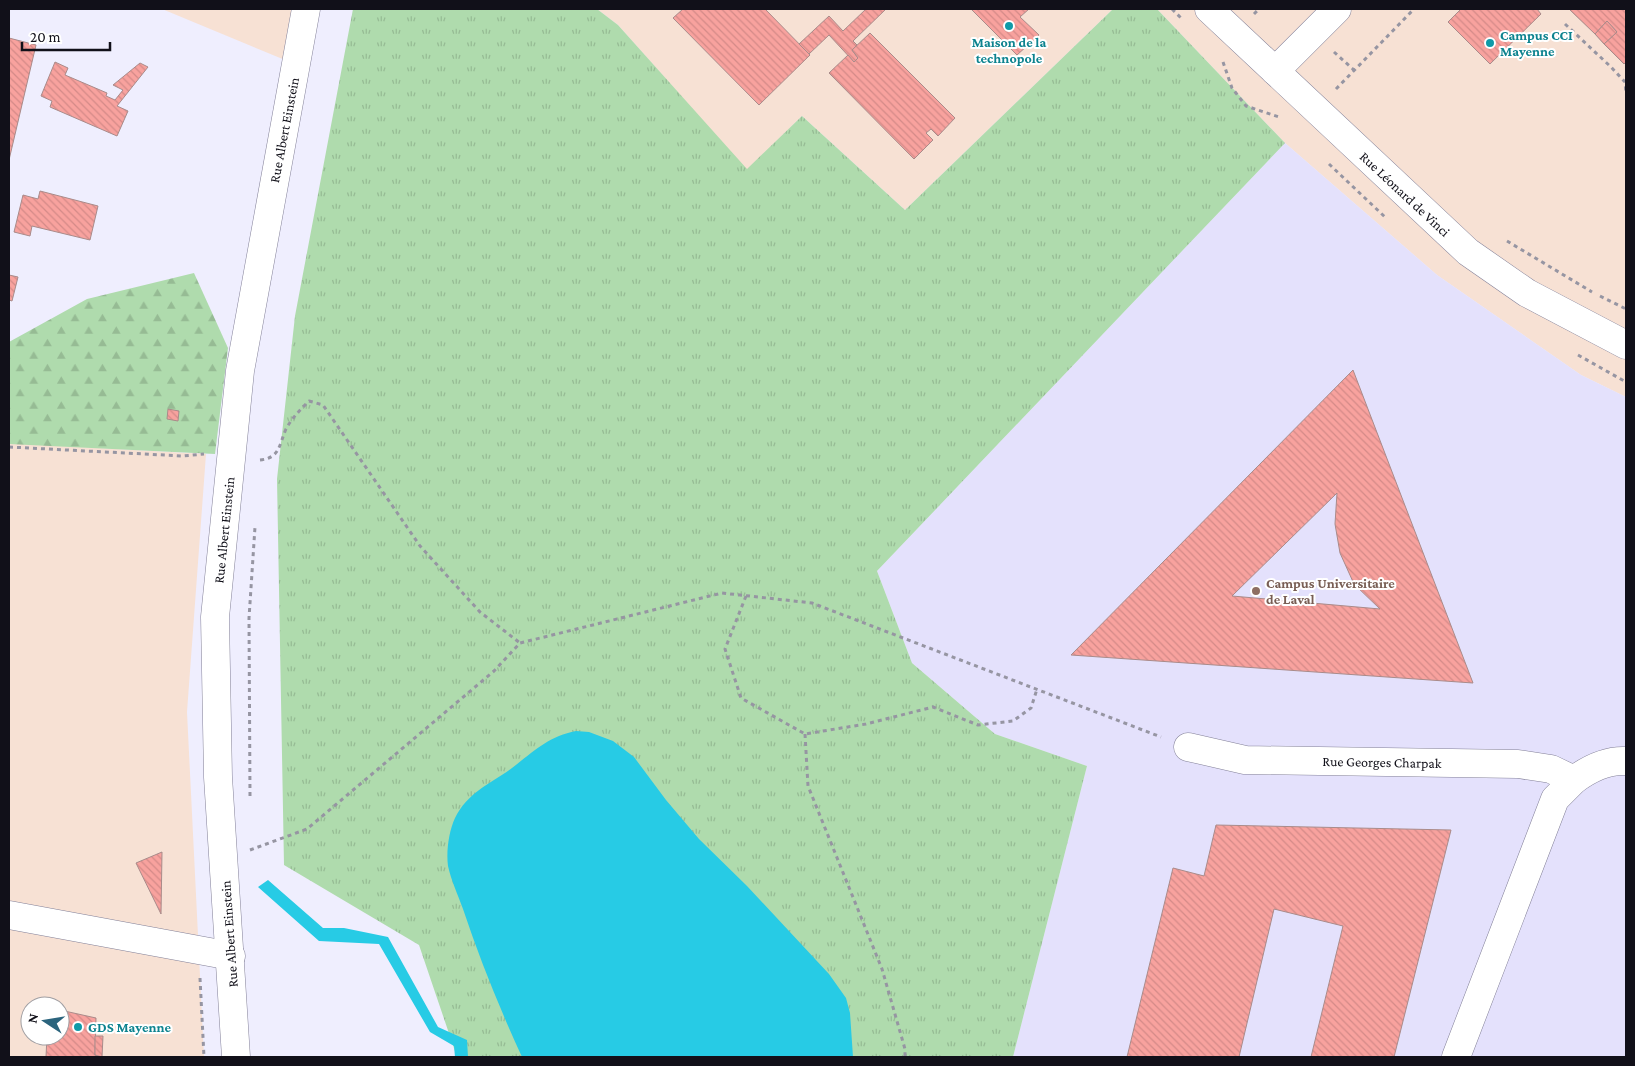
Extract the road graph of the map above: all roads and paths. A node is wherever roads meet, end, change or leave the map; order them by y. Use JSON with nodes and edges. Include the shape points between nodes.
{"nodes":[{"id":1,"x":306,"y":9,"type":"edge"},
{"id":2,"x":1209,"y":9,"type":"edge"},
{"id":3,"x":1337,"y":9,"type":"edge"},
{"id":4,"x":1414,"y":9,"type":"edge"},
{"id":5,"x":1565,"y":24,"type":"dead end"},
{"id":6,"x":1275,"y":71,"type":"junction"},
{"id":7,"x":1340,"y":94,"type":"dead end"},
{"id":8,"x":1626,"y":94,"type":"edge"},
{"id":9,"x":1501,"y":238,"type":"dead end"},
{"id":10,"x":1626,"y":309,"type":"edge"},
{"id":11,"x":1626,"y":345,"type":"edge"},
{"id":12,"x":9,"y":447,"type":"edge"},
{"id":13,"x":261,"y":450,"type":"dead end"},
{"id":14,"x":232,"y":456,"type":"junction"},
{"id":15,"x":260,"y":460,"type":"junction"},
{"id":16,"x":260,"y":470,"type":"dead end"},
{"id":17,"x":256,"y":519,"type":"dead end"},
{"id":18,"x":746,"y":596,"type":"junction"},
{"id":19,"x":520,"y":643,"type":"junction"},
{"id":20,"x":1037,"y":689,"type":"junction"},
{"id":21,"x":805,"y":734,"type":"junction"},
{"id":22,"x":1188,"y":747,"type":"joint"},
{"id":23,"x":1626,"y":761,"type":"edge"},
{"id":24,"x":1574,"y":780,"type":"junction"},
{"id":25,"x":250,"y":802,"type":"dead end"},
{"id":26,"x":251,"y":840,"type":"dead end"},
{"id":27,"x":251,"y":850,"type":"junction"},
{"id":28,"x":223,"y":855,"type":"junction"},
{"id":29,"x":251,"y":860,"type":"dead end"},
{"id":30,"x":9,"y":915,"type":"edge"},
{"id":31,"x":231,"y":956,"type":"junction"},
{"id":32,"x":236,"y":1057,"type":"edge"},
{"id":33,"x":905,"y":1057,"type":"edge"},
{"id":34,"x":1456,"y":1057,"type":"edge"}],
"edges":[{"from":1,"to":14,"type":"street","name":"Rue Albert Einstein","via":[[241,361]]},
{"from":2,"to":6,"type":"street","name":"Rue Léonard de Vinci"},
{"from":3,"to":6,"type":"street"},
{"from":4,"to":7,"type":"path","via":[[1335,90]]},
{"from":5,"to":8,"type":"path","via":[[1625,82]]},
{"from":6,"to":11,"type":"street","name":"Rue Léonard de Vinci","via":[[1468,252],[1527,293]]},
{"from":9,"to":10,"type":"path"},
{"from":12,"to":14,"type":"path"},
{"from":13,"to":15,"type":"path"},
{"from":14,"to":15,"type":"path"},
{"from":14,"to":28,"type":"street","name":"Rue Albert Einstein","via":[[216,617],[218,777]]},
{"from":15,"to":16,"type":"path"},
{"from":15,"to":19,"type":"path","via":[[270,459],[278,451],[296,413],[309,401],[323,405],[420,546],[480,612]]},
{"from":17,"to":25,"type":"path","via":[[249,618]]},
{"from":18,"to":19,"type":"path","via":[[722,593]]},
{"from":18,"to":20,"type":"path","via":[[812,603]]},
{"from":18,"to":21,"type":"path","via":[[726,649],[741,698]]},
{"from":19,"to":27,"type":"path","via":[[494,671],[307,829]]},
{"from":20,"to":21,"type":"path","via":[[1031,708],[1013,721],[978,725],[933,707],[866,724]]},
{"from":20,"to":22,"type":"path"},
{"from":21,"to":33,"type":"path","via":[[808,786],[882,970]]},
{"from":22,"to":24,"type":"street","name":"Rue Georges Charpak","via":[[1246,760],[1518,764],[1551,769]]},
{"from":23,"to":24,"type":"street","via":[[1613,760],[1586,771]]},
{"from":24,"to":34,"type":"street","via":[[1555,799]]},
{"from":26,"to":27,"type":"path"},
{"from":27,"to":28,"type":"path"},
{"from":27,"to":29,"type":"path"},
{"from":28,"to":31,"type":"street","name":"Rue Albert Einstein"},
{"from":30,"to":31,"type":"street"},
{"from":31,"to":32,"type":"street","name":"Rue Albert Einstein"}]}
